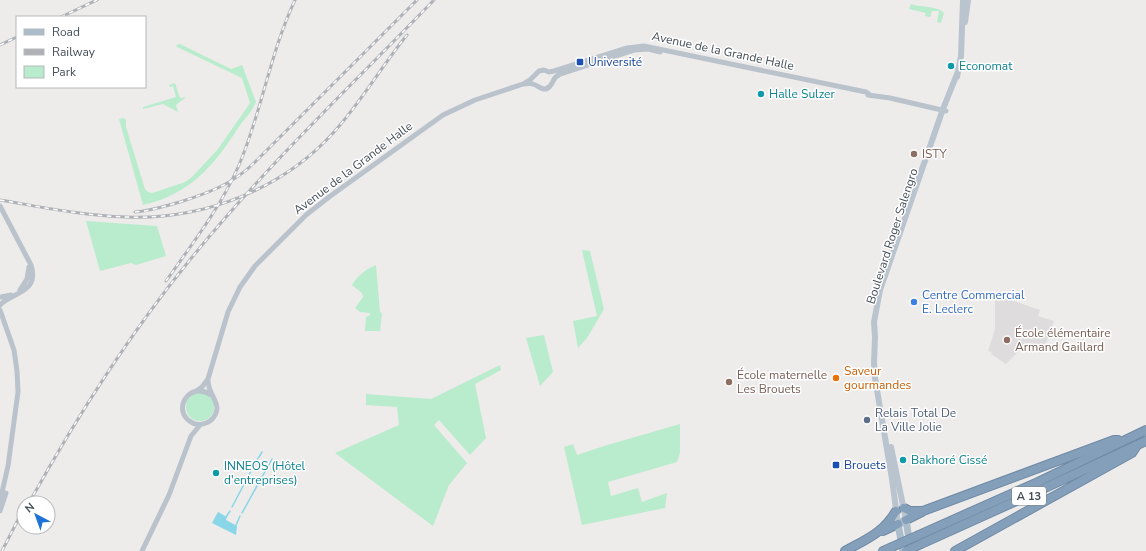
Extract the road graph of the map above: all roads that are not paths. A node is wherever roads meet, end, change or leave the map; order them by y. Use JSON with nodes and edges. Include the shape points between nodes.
{"nodes":[{"id":1,"x":963,"y":0,"type":"edge"},
{"id":2,"x":968,"y":0,"type":"edge"},
{"id":3,"x":963,"y":29,"type":"junction"},
{"id":4,"x":549,"y":72,"type":"junction"},
{"id":5,"x":534,"y":76,"type":"junction"},
{"id":6,"x":552,"y":80,"type":"junction"},
{"id":7,"x":522,"y":84,"type":"junction"},
{"id":8,"x":535,"y":85,"type":"junction"},
{"id":9,"x":870,"y":95,"type":"junction"},
{"id":10,"x":945,"y":110,"type":"junction"},
{"id":11,"x":0,"y":206,"type":"edge"},
{"id":12,"x":1,"y":301,"type":"edge"},
{"id":13,"x":1,"y":312,"type":"edge"},
{"id":14,"x":875,"y":351,"type":"junction"},
{"id":15,"x":208,"y":379,"type":"junction"},
{"id":16,"x":196,"y":391,"type":"junction"},
{"id":17,"x":211,"y":395,"type":"junction"},
{"id":18,"x":878,"y":398,"type":"junction"},
{"id":19,"x":885,"y":411,"type":"junction"},
{"id":20,"x":188,"y":420,"type":"junction"},
{"id":21,"x":200,"y":425,"type":"junction"},
{"id":22,"x":1146,"y":430,"type":"edge"},
{"id":23,"x":191,"y":436,"type":"junction"},
{"id":24,"x":1125,"y":441,"type":"junction"},
{"id":25,"x":1146,"y":441,"type":"edge"},
{"id":26,"x":1137,"y":445,"type":"junction"},
{"id":27,"x":8,"y":466,"type":"junction"},
{"id":28,"x":0,"y":501,"type":"edge"},
{"id":29,"x":900,"y":509,"type":"junction"},
{"id":30,"x":0,"y":511,"type":"edge"},
{"id":31,"x":923,"y":511,"type":"junction"},
{"id":32,"x":906,"y":520,"type":"junction"},
{"id":33,"x":898,"y":524,"type":"junction"},
{"id":34,"x":874,"y":536,"type":"junction"},
{"id":35,"x":142,"y":551,"type":"edge"},
{"id":36,"x":845,"y":551,"type":"edge"},
{"id":37,"x":883,"y":551,"type":"edge"},
{"id":38,"x":904,"y":551,"type":"edge"},
{"id":39,"x":911,"y":551,"type":"edge"},
{"id":40,"x":955,"y":551,"type":"edge"}],
"edges":[{"from":1,"to":3,"type":"main road","name":"Boulevard Roger Salengro"},
{"from":2,"to":3,"type":"main road","name":"Boulevard Roger Salengro"},
{"from":3,"to":10,"type":"main road","name":"Boulevard Roger Salengro","via":[[961,56]]},
{"from":4,"to":5,"type":"street","name":"Avenue de la Grande Halle","via":[[541,70]]},
{"from":4,"to":6,"type":"street"},
{"from":4,"to":9,"type":"street","name":"Avenue de la Grande Halle","via":[[627,48],[644,46],[866,92]]},
{"from":5,"to":7,"type":"street","name":"Avenue de la Grande Halle"},
{"from":5,"to":8,"type":"street"},
{"from":6,"to":8,"type":"street","name":"Avenue de la Grande Halle","via":[[546,89],[540,89]]},
{"from":6,"to":9,"type":"street","name":"Avenue de la Grande Halle","via":[[562,73],[643,49]]},
{"from":7,"to":8,"type":"street","name":"Avenue de la Grande Halle"},
{"from":7,"to":15,"type":"street","name":"Avenue de la Grande Halle","via":[[475,100],[443,115],[329,197],[298,223],[255,266],[240,287],[228,312]]},
{"from":9,"to":10,"type":"street","name":"Avenue de la Grande Halle"},
{"from":10,"to":14,"type":"main road","name":"Boulevard Roger Salengro","via":[[880,290],[874,322]]},
{"from":11,"to":12,"type":"street","via":[[28,260],[28,276],[23,286]]},
{"from":12,"to":13,"type":"street"},
{"from":13,"to":27,"type":"street","via":[[14,350],[18,392]]},
{"from":14,"to":18,"type":"main road","name":"Boulevard Roger Salengro","via":[[874,367]]},
{"from":14,"to":19,"type":"main road","name":"Boulevard Roger Salengro"},
{"from":15,"to":16,"type":"street","name":"Avenue de la Grande Halle"},
{"from":15,"to":17,"type":"street","name":"Avenue de la Grande Halle"},
{"from":16,"to":17,"type":"street","via":[[204,391]]},
{"from":16,"to":20,"type":"street","via":[[184,402],[183,410]]},
{"from":17,"to":21,"type":"street","via":[[217,406],[215,414],[210,421]]},
{"from":18,"to":19,"type":"main road"},
{"from":18,"to":29,"type":"main road","name":"Boulevard Roger Salengro","via":[[892,479]]},
{"from":19,"to":29,"type":"main road","name":"Boulevard Roger Salengro"},
{"from":20,"to":21,"type":"street"},
{"from":20,"to":23,"type":"street"},
{"from":21,"to":23,"type":"street"},
{"from":22,"to":24,"type":"highway","number":"A 13"},
{"from":23,"to":35,"type":"street","via":[[169,495]]},
{"from":24,"to":31,"type":"highway","via":[[1114,440]]},
{"from":24,"to":37,"type":"highway","number":"A 13","bridge":true},
{"from":25,"to":26,"type":"highway","number":"A 13"},
{"from":26,"to":38,"type":"highway","number":"A 13","bridge":true},
{"from":26,"to":40,"type":"highway","via":[[1132,453]]},
{"from":27,"to":28,"type":"street"},
{"from":27,"to":30,"type":"street","via":[[7,487]]},
{"from":29,"to":31,"type":"highway"},
{"from":29,"to":32,"type":"main road","name":"Boulevard Roger Salengro"},
{"from":29,"to":33,"type":"main road","name":"Boulevard Roger Salengro"},
{"from":29,"to":34,"type":"highway"},
{"from":31,"to":32,"type":"highway"},
{"from":32,"to":33,"type":"main road"},
{"from":32,"to":39,"type":"main road"},
{"from":33,"to":34,"type":"highway"},
{"from":33,"to":38,"type":"main road","name":"Boulevard Roger Salengro"},
{"from":34,"to":36,"type":"highway"}]}
